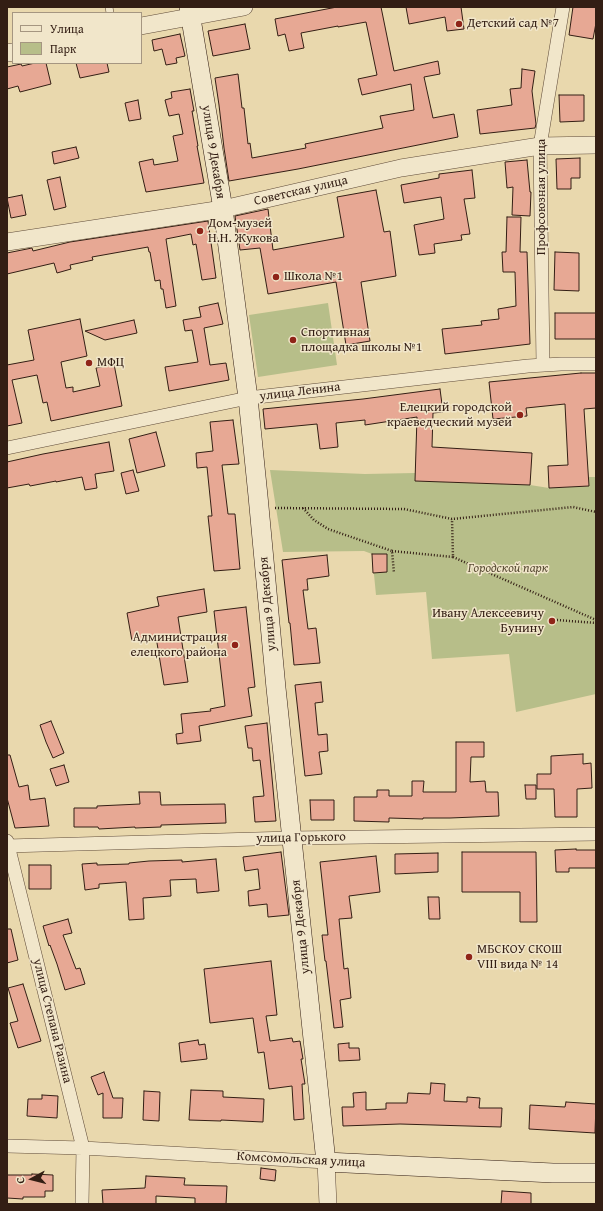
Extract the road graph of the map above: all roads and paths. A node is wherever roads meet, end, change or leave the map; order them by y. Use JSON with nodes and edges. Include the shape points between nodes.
{"nodes":[{"id":1,"x":244,"y":7,"type":"edge"},
{"id":2,"x":563,"y":7,"type":"edge"},
{"id":3,"x":190,"y":12,"type":"edge"},
{"id":4,"x":142,"y":26,"type":"edge"},
{"id":5,"x":596,"y":145,"type":"edge"},
{"id":6,"x":540,"y":146,"type":"junction"},
{"id":7,"x":223,"y":209,"type":"junction"},
{"id":8,"x":7,"y":242,"type":"edge"},
{"id":9,"x":596,"y":364,"type":"edge"},
{"id":10,"x":543,"y":365,"type":"junction"},
{"id":11,"x":248,"y":398,"type":"junction"},
{"id":12,"x":7,"y":448,"type":"edge"},
{"id":13,"x":303,"y":507,"type":"junction"},
{"id":14,"x":270,"y":508,"type":"dead end"},
{"id":15,"x":596,"y":512,"type":"edge"},
{"id":16,"x":452,"y":519,"type":"junction"},
{"id":17,"x":392,"y":551,"type":"junction"},
{"id":18,"x":453,"y":557,"type":"junction"},
{"id":19,"x":394,"y":574,"type":"dead end"},
{"id":20,"x":557,"y":620,"type":"dead end"},
{"id":21,"x":596,"y":620,"type":"edge"},
{"id":22,"x":596,"y":623,"type":"edge"},
{"id":23,"x":596,"y":834,"type":"edge"},
{"id":24,"x":291,"y":838,"type":"junction"},
{"id":25,"x":8,"y":844,"type":"edge"},
{"id":26,"x":7,"y":1146,"type":"edge"},
{"id":27,"x":83,"y":1148,"type":"junction"},
{"id":28,"x":326,"y":1162,"type":"junction"},
{"id":29,"x":596,"y":1173,"type":"edge"},
{"id":30,"x":82,"y":1204,"type":"edge"},
{"id":31,"x":328,"y":1204,"type":"edge"}],
"edges":[{"from":1,"to":3,"type":"street"},
{"from":2,"to":6,"type":"street","name":"Профсоюзная улица"},
{"from":3,"to":4,"type":"street"},
{"from":3,"to":7,"type":"main road","name":"улица 9 Декабря"},
{"from":5,"to":6,"type":"street","name":"Советская улица"},
{"from":6,"to":7,"type":"street","name":"Советская улица","via":[[401,168]]},
{"from":6,"to":10,"type":"street","name":"Профсоюзная улица"},
{"from":7,"to":8,"type":"street","name":"Советская улица"},
{"from":7,"to":11,"type":"main road","name":"улица 9 Декабря"},
{"from":9,"to":10,"type":"street","name":"улица Ленина"},
{"from":10,"to":11,"type":"street","name":"улица Ленина"},
{"from":11,"to":12,"type":"street","name":"улица Ленина"},
{"from":11,"to":24,"type":"main road","name":"улица 9 Декабря"},
{"from":13,"to":14,"type":"path"},
{"from":13,"to":16,"type":"path","via":[[404,509]]},
{"from":13,"to":17,"type":"path","via":[[314,520],[328,530]]},
{"from":15,"to":16,"type":"path","via":[[573,507]]},
{"from":16,"to":18,"type":"path"},
{"from":17,"to":18,"type":"path"},
{"from":17,"to":19,"type":"path"},
{"from":18,"to":21,"type":"path"},
{"from":20,"to":22,"type":"path"},
{"from":23,"to":24,"type":"street","name":"улица Горького"},
{"from":24,"to":25,"type":"street","name":"улица Горького"},
{"from":24,"to":28,"type":"main road","name":"улица 9 Декабря"},
{"from":25,"to":27,"type":"street","name":"улица Степана Разина"},
{"from":26,"to":27,"type":"street","name":"Комсомольская улица"},
{"from":27,"to":28,"type":"street","name":"Комсомольская улица"},
{"from":27,"to":30,"type":"street","name":"улица Степана Разина"},
{"from":28,"to":29,"type":"main road","name":"Комсомольская улица"},
{"from":28,"to":31,"type":"street","name":"улица 9 Декабря"}]}
